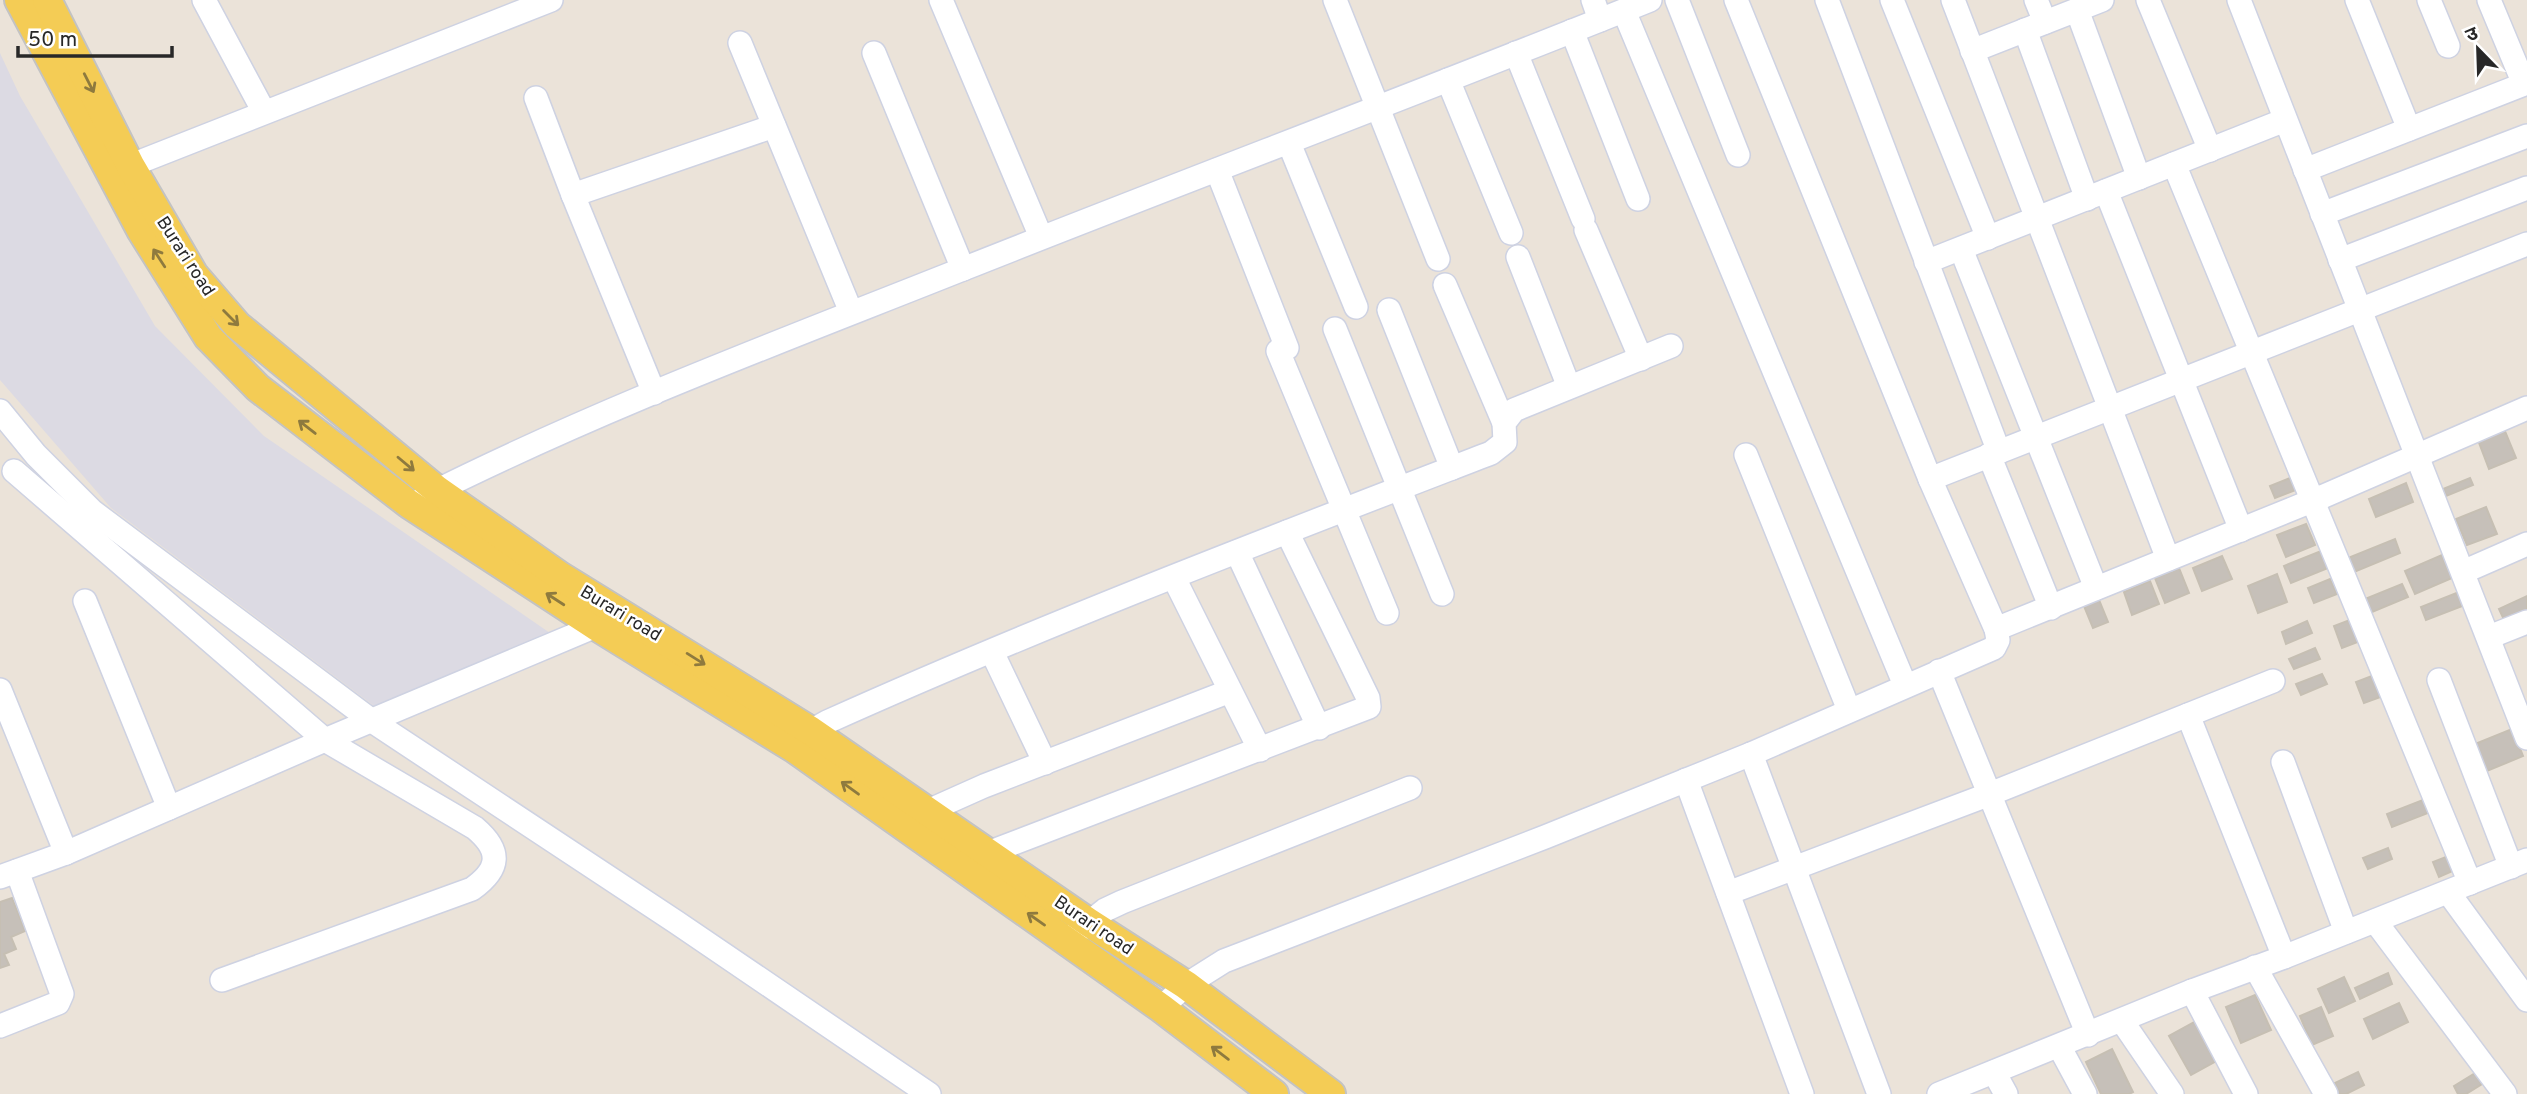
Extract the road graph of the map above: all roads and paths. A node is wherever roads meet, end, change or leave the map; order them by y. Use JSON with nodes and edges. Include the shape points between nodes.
{"nodes":[{"id":1,"x":19,"y":0,"type":"edge"},
{"id":2,"x":47,"y":0,"type":"edge"},
{"id":3,"x":204,"y":0,"type":"edge"},
{"id":4,"x":551,"y":0,"type":"edge"},
{"id":5,"x":941,"y":0,"type":"edge"},
{"id":6,"x":1335,"y":0,"type":"edge"},
{"id":7,"x":1650,"y":0,"type":"edge"},
{"id":8,"x":1677,"y":0,"type":"edge"},
{"id":9,"x":1736,"y":0,"type":"edge"},
{"id":10,"x":1826,"y":0,"type":"edge"},
{"id":11,"x":1892,"y":0,"type":"edge"},
{"id":12,"x":1953,"y":0,"type":"edge"},
{"id":13,"x":2036,"y":0,"type":"edge"},
{"id":14,"x":2102,"y":0,"type":"edge"},
{"id":15,"x":2148,"y":0,"type":"edge"},
{"id":16,"x":2239,"y":0,"type":"edge"},
{"id":17,"x":2357,"y":0,"type":"edge"},
{"id":18,"x":2430,"y":0,"type":"edge"},
{"id":19,"x":2489,"y":0,"type":"edge"},
{"id":20,"x":1596,"y":10,"type":"edge"},
{"id":21,"x":2077,"y":10,"type":"junction"},
{"id":22,"x":1624,"y":11,"type":"junction"},
{"id":23,"x":2035,"y":26,"type":"junction"},
{"id":24,"x":1572,"y":31,"type":"junction"},
{"id":25,"x":740,"y":43,"type":"dead end"},
{"id":26,"x":2448,"y":46,"type":"dead end"},
{"id":27,"x":1972,"y":51,"type":"junction"},
{"id":28,"x":873,"y":53,"type":"dead end"},
{"id":29,"x":1517,"y":53,"type":"junction"},
{"id":30,"x":1448,"y":80,"type":"junction"},
{"id":31,"x":2526,"y":84,"type":"edge"},
{"id":32,"x":536,"y":98,"type":"dead end"},
{"id":33,"x":1379,"y":108,"type":"junction"},
{"id":34,"x":264,"y":112,"type":"junction"},
{"id":35,"x":2285,"y":120,"type":"junction"},
{"id":36,"x":774,"y":126,"type":"junction"},
{"id":37,"x":2409,"y":129,"type":"junction"},
{"id":38,"x":2527,"y":136,"type":"edge"},
{"id":39,"x":1289,"y":143,"type":"junction"},
{"id":40,"x":2210,"y":150,"type":"junction"},
{"id":41,"x":1738,"y":155,"type":"dead end"},
{"id":42,"x":2175,"y":164,"type":"junction"},
{"id":43,"x":120,"y":169,"type":"junction"},
{"id":44,"x":1217,"y":170,"type":"junction"},
{"id":45,"x":2305,"y":170,"type":"junction"},
{"id":46,"x":2139,"y":178,"type":"junction"},
{"id":47,"x":2527,"y":188,"type":"edge"},
{"id":48,"x":573,"y":195,"type":"junction"},
{"id":49,"x":2096,"y":195,"type":"junction"},
{"id":50,"x":1639,"y":199,"type":"dead end"},
{"id":51,"x":2322,"y":214,"type":"junction"},
{"id":52,"x":2036,"y":218,"type":"junction"},
{"id":53,"x":1511,"y":233,"type":"dead end"},
{"id":54,"x":1041,"y":237,"type":"junction"},
{"id":55,"x":1988,"y":238,"type":"junction"},
{"id":56,"x":2527,"y":244,"type":"edge"},
{"id":57,"x":1961,"y":249,"type":"junction"},
{"id":58,"x":1518,"y":257,"type":"dead end"},
{"id":59,"x":1437,"y":259,"type":"dead end"},
{"id":60,"x":2340,"y":260,"type":"junction"},
{"id":61,"x":1926,"y":262,"type":"junction"},
{"id":62,"x":963,"y":269,"type":"junction"},
{"id":63,"x":1445,"y":285,"type":"dead end"},
{"id":64,"x":1356,"y":307,"type":"dead end"},
{"id":65,"x":1389,"y":310,"type":"dead end"},
{"id":66,"x":2359,"y":311,"type":"junction"},
{"id":67,"x":851,"y":312,"type":"junction"},
{"id":68,"x":1335,"y":329,"type":"dead end"},
{"id":69,"x":1671,"y":346,"type":"dead end"},
{"id":70,"x":2252,"y":353,"type":"junction"},
{"id":71,"x":1641,"y":359,"type":"junction"},
{"id":72,"x":2181,"y":380,"type":"junction"},
{"id":73,"x":1569,"y":387,"type":"junction"},
{"id":74,"x":653,"y":393,"type":"junction"},
{"id":75,"x":2109,"y":408,"type":"junction"},
{"id":76,"x":2527,"y":408,"type":"edge"},
{"id":77,"x":0,"y":411,"type":"edge"},
{"id":78,"x":1504,"y":423,"type":"junction"},
{"id":79,"x":2036,"y":437,"type":"junction"},
{"id":80,"x":1994,"y":453,"type":"junction"},
{"id":81,"x":1746,"y":455,"type":"dead end"},
{"id":82,"x":2416,"y":456,"type":"junction"},
{"id":83,"x":1452,"y":468,"type":"junction"},
{"id":84,"x":14,"y":471,"type":"dead end"},
{"id":85,"x":1930,"y":478,"type":"junction"},
{"id":86,"x":1400,"y":488,"type":"junction"},
{"id":87,"x":437,"y":490,"type":"junction"},
{"id":88,"x":2314,"y":500,"type":"junction"},
{"id":89,"x":409,"y":505,"type":"junction"},
{"id":90,"x":1343,"y":510,"type":"junction"},
{"id":91,"x":2241,"y":530,"type":"junction"},
{"id":92,"x":1287,"y":532,"type":"junction"},
{"id":93,"x":2527,"y":544,"type":"edge"},
{"id":94,"x":1237,"y":552,"type":"junction"},
{"id":95,"x":2168,"y":559,"type":"junction"},
{"id":96,"x":2463,"y":572,"type":"junction"},
{"id":97,"x":1174,"y":578,"type":"junction"},
{"id":98,"x":2096,"y":589,"type":"junction"},
{"id":99,"x":1443,"y":594,"type":"dead end"},
{"id":100,"x":85,"y":601,"type":"dead end"},
{"id":101,"x":2051,"y":608,"type":"junction"},
{"id":102,"x":1387,"y":613,"type":"dead end"},
{"id":103,"x":603,"y":616,"type":"junction"},
{"id":104,"x":2527,"y":622,"type":"edge"},
{"id":105,"x":1996,"y":629,"type":"junction"},
{"id":106,"x":2489,"y":637,"type":"junction"},
{"id":107,"x":992,"y":652,"type":"junction"},
{"id":108,"x":1939,"y":671,"type":"junction"},
{"id":109,"x":2439,"y":680,"type":"dead end"},
{"id":110,"x":2273,"y":681,"type":"dead end"},
{"id":111,"x":1905,"y":685,"type":"junction"},
{"id":112,"x":0,"y":690,"type":"edge"},
{"id":113,"x":1230,"y":691,"type":"junction"},
{"id":114,"x":2520,"y":698,"type":"edge"},
{"id":115,"x":1849,"y":710,"type":"junction"},
{"id":116,"x":2188,"y":715,"type":"junction"},
{"id":117,"x":1319,"y":728,"type":"junction"},
{"id":118,"x":348,"y":730,"type":"junction"},
{"id":119,"x":2527,"y":738,"type":"edge"},
{"id":120,"x":803,"y":740,"type":"junction"},
{"id":121,"x":1260,"y":750,"type":"junction"},
{"id":122,"x":1752,"y":754,"type":"junction"},
{"id":123,"x":2283,"y":762,"type":"dead end"},
{"id":124,"x":1045,"y":763,"type":"junction"},
{"id":125,"x":1686,"y":780,"type":"junction"},
{"id":126,"x":1410,"y":788,"type":"dead end"},
{"id":127,"x":1990,"y":794,"type":"junction"},
{"id":128,"x":169,"y":808,"type":"junction"},
{"id":129,"x":928,"y":811,"type":"junction"},
{"id":130,"x":66,"y":853,"type":"junction"},
{"id":131,"x":988,"y":853,"type":"junction"},
{"id":132,"x":2519,"y":863,"type":"edge"},
{"id":133,"x":1794,"y":867,"type":"junction"},
{"id":134,"x":8,"y":874,"type":"edge"},
{"id":135,"x":2470,"y":883,"type":"junction"},
{"id":136,"x":2448,"y":892,"type":"junction"},
{"id":137,"x":1727,"y":893,"type":"junction"},
{"id":138,"x":2375,"y":921,"type":"junction"},
{"id":139,"x":1078,"y":932,"type":"junction"},
{"id":140,"x":2346,"y":932,"type":"junction"},
{"id":141,"x":2284,"y":957,"type":"junction"},
{"id":142,"x":2255,"y":967,"type":"junction"},
{"id":143,"x":222,"y":979,"type":"dead end"},
{"id":144,"x":1186,"y":985,"type":"junction"},
{"id":145,"x":2192,"y":991,"type":"junction"},
{"id":146,"x":2527,"y":1000,"type":"edge"},
{"id":147,"x":1161,"y":1008,"type":"junction"},
{"id":148,"x":2123,"y":1021,"type":"junction"},
{"id":149,"x":0,"y":1026,"type":"edge"},
{"id":150,"x":2088,"y":1035,"type":"junction"},
{"id":151,"x":2059,"y":1046,"type":"junction"},
{"id":152,"x":1994,"y":1072,"type":"junction"},
{"id":153,"x":929,"y":1094,"type":"edge"},
{"id":154,"x":1274,"y":1094,"type":"edge"},
{"id":155,"x":1331,"y":1094,"type":"edge"},
{"id":156,"x":1802,"y":1094,"type":"edge"},
{"id":157,"x":1879,"y":1094,"type":"edge"},
{"id":158,"x":1939,"y":1094,"type":"edge"},
{"id":159,"x":2006,"y":1094,"type":"edge"},
{"id":160,"x":2085,"y":1094,"type":"edge"},
{"id":161,"x":2172,"y":1094,"type":"edge"},
{"id":162,"x":2246,"y":1094,"type":"edge"},
{"id":163,"x":2326,"y":1094,"type":"edge"},
{"id":164,"x":2505,"y":1094,"type":"edge"}],
"edges":[{"from":1,"to":43,"type":"main road","name":"Burari road"},
{"from":2,"to":43,"type":"main road","name":"Burari road","one_way":true},
{"from":3,"to":34,"type":"street"},
{"from":4,"to":34,"type":"street"},
{"from":5,"to":54,"type":"street"},
{"from":6,"to":33,"type":"street"},
{"from":7,"to":22,"type":"street"},
{"from":8,"to":41,"type":"street"},
{"from":9,"to":85,"type":"street"},
{"from":10,"to":61,"type":"street"},
{"from":11,"to":55,"type":"street"},
{"from":12,"to":27,"type":"street"},
{"from":13,"to":23,"type":"street"},
{"from":14,"to":21,"type":"street"},
{"from":15,"to":40,"type":"street"},
{"from":16,"to":35,"type":"street"},
{"from":17,"to":37,"type":"street"},
{"from":18,"to":26,"type":"street"},
{"from":19,"to":31,"type":"street"},
{"from":20,"to":22,"type":"street"},
{"from":20,"to":24,"type":"street"},
{"from":21,"to":23,"type":"street"},
{"from":21,"to":46,"type":"street"},
{"from":22,"to":111,"type":"street"},
{"from":23,"to":27,"type":"street"},
{"from":23,"to":49,"type":"street"},
{"from":24,"to":29,"type":"street"},
{"from":24,"to":50,"type":"street"},
{"from":25,"to":36,"type":"street"},
{"from":27,"to":52,"type":"street"},
{"from":28,"to":62,"type":"street"},
{"from":29,"to":30,"type":"street"},
{"from":29,"to":71,"type":"street"},
{"from":30,"to":33,"type":"street"},
{"from":30,"to":53,"type":"street"},
{"from":31,"to":37,"type":"street"},
{"from":32,"to":48,"type":"street"},
{"from":33,"to":39,"type":"street"},
{"from":33,"to":59,"type":"street"},
{"from":34,"to":43,"type":"street"},
{"from":35,"to":40,"type":"street"},
{"from":35,"to":45,"type":"street"},
{"from":36,"to":48,"type":"street"},
{"from":36,"to":67,"type":"street"},
{"from":37,"to":45,"type":"street"},
{"from":38,"to":51,"type":"street"},
{"from":39,"to":44,"type":"street"},
{"from":39,"to":64,"type":"street"},
{"from":40,"to":42,"type":"street"},
{"from":42,"to":46,"type":"street"},
{"from":42,"to":70,"type":"street"},
{"from":43,"to":87,"type":"main road","name":"Burari road","one_way":true,"via":[[194,275],[237,325]]},
{"from":89,"to":43,"type":"main road","name":"Burari road","one_way":true,"via":[[268,397],[208,337],[141,230]]},
{"from":44,"to":54,"type":"street"},
{"from":44,"to":90,"type":"street","via":[[1287,348],[1278,351]]},
{"from":45,"to":51,"type":"street"},
{"from":46,"to":49,"type":"street"},
{"from":47,"to":60,"type":"street"},
{"from":48,"to":74,"type":"street"},
{"from":49,"to":52,"type":"street"},
{"from":49,"to":72,"type":"street"},
{"from":51,"to":60,"type":"street"},
{"from":52,"to":55,"type":"street"},
{"from":52,"to":75,"type":"street"},
{"from":54,"to":62,"type":"street"},
{"from":55,"to":57,"type":"street"},
{"from":56,"to":66,"type":"street"},
{"from":57,"to":61,"type":"street"},
{"from":57,"to":79,"type":"street"},
{"from":58,"to":73,"type":"street"},
{"from":60,"to":66,"type":"street"},
{"from":61,"to":80,"type":"street"},
{"from":62,"to":67,"type":"street"},
{"from":63,"to":78,"type":"street"},
{"from":65,"to":83,"type":"street"},
{"from":66,"to":70,"type":"street"},
{"from":66,"to":82,"type":"street"},
{"from":67,"to":74,"type":"street"},
{"from":68,"to":86,"type":"street"},
{"from":69,"to":71,"type":"street"},
{"from":70,"to":72,"type":"street"},
{"from":70,"to":88,"type":"street"},
{"from":71,"to":73,"type":"street"},
{"from":72,"to":75,"type":"street"},
{"from":72,"to":91,"type":"street"},
{"from":73,"to":78,"type":"street","via":[[1514,411]]},
{"from":74,"to":87,"type":"street"},
{"from":75,"to":79,"type":"street"},
{"from":75,"to":95,"type":"street"},
{"from":76,"to":82,"type":"street"},
{"from":77,"to":118,"type":"street","via":[[92,511]]},
{"from":78,"to":83,"type":"street","via":[[1505,442],[1500,447]]},
{"from":79,"to":80,"type":"street"},
{"from":79,"to":98,"type":"street"},
{"from":80,"to":85,"type":"street"},
{"from":80,"to":101,"type":"street"},
{"from":81,"to":115,"type":"street"},
{"from":82,"to":88,"type":"street"},
{"from":82,"to":96,"type":"street"},
{"from":83,"to":86,"type":"street"},
{"from":84,"to":118,"type":"street"},
{"from":85,"to":105,"type":"street"},
{"from":86,"to":90,"type":"street"},
{"from":86,"to":99,"type":"street"},
{"from":87,"to":89,"type":"street"},
{"from":87,"to":103,"type":"main road","name":"Burari road","via":[[561,576]]},
{"from":88,"to":91,"type":"street"},
{"from":88,"to":135,"type":"street"},
{"from":103,"to":89,"type":"main road","name":"Burari road","one_way":true},
{"from":90,"to":92,"type":"street"},
{"from":90,"to":102,"type":"street"},
{"from":91,"to":95,"type":"street"},
{"from":92,"to":94,"type":"street"},
{"from":92,"to":117,"type":"street","via":[[1368,698],[1369,707],[1361,712]]},
{"from":93,"to":96,"type":"street"},
{"from":94,"to":97,"type":"street"},
{"from":94,"to":117,"type":"street"},
{"from":95,"to":98,"type":"street"},
{"from":96,"to":106,"type":"street"},
{"from":97,"to":107,"type":"street"},
{"from":97,"to":113,"type":"street"},
{"from":98,"to":101,"type":"street"},
{"from":100,"to":128,"type":"street"},
{"from":101,"to":105,"type":"street"},
{"from":103,"to":118,"type":"street"},
{"from":103,"to":120,"type":"main road","name":"Burari road"},
{"from":104,"to":106,"type":"street"},
{"from":105,"to":108,"type":"street","via":[[1994,648]]},
{"from":106,"to":114,"type":"street"},
{"from":107,"to":120,"type":"street","via":[[843,715]]},
{"from":107,"to":124,"type":"street"},
{"from":108,"to":111,"type":"street"},
{"from":108,"to":127,"type":"street"},
{"from":109,"to":132,"type":"street"},
{"from":110,"to":116,"type":"street"},
{"from":111,"to":115,"type":"street"},
{"from":112,"to":130,"type":"street"},
{"from":113,"to":121,"type":"street"},
{"from":113,"to":124,"type":"street"},
{"from":114,"to":119,"type":"street"},
{"from":115,"to":122,"type":"street"},
{"from":116,"to":127,"type":"street"},
{"from":116,"to":141,"type":"street"},
{"from":117,"to":121,"type":"street"},
{"from":118,"to":128,"type":"street"},
{"from":118,"to":143,"type":"street","via":[[475,828],[492,845],[492,869],[485,880],[454,896]]},
{"from":118,"to":153,"type":"street","via":[[676,922]]},
{"from":120,"to":129,"type":"main road","name":"Burari road"},
{"from":139,"to":120,"type":"main road","name":"Burari road","one_way":true},
{"from":121,"to":131,"type":"street"},
{"from":122,"to":125,"type":"street"},
{"from":122,"to":133,"type":"street"},
{"from":123,"to":140,"type":"street"},
{"from":124,"to":129,"type":"street"},
{"from":125,"to":137,"type":"street"},
{"from":125,"to":144,"type":"street","via":[[1224,961]]},
{"from":126,"to":139,"type":"street","via":[[1122,902]]},
{"from":127,"to":133,"type":"street"},
{"from":127,"to":150,"type":"street"},
{"from":128,"to":130,"type":"street"},
{"from":129,"to":131,"type":"main road","name":"Burari road"},
{"from":130,"to":134,"type":"street"},
{"from":131,"to":139,"type":"main road","name":"Burari road"},
{"from":132,"to":135,"type":"street"},
{"from":133,"to":137,"type":"street"},
{"from":133,"to":157,"type":"street"},
{"from":134,"to":149,"type":"street","via":[[62,994],[58,1003]]},
{"from":135,"to":136,"type":"street"},
{"from":136,"to":138,"type":"street"},
{"from":136,"to":146,"type":"street"},
{"from":137,"to":156,"type":"street"},
{"from":138,"to":140,"type":"street"},
{"from":138,"to":164,"type":"street"},
{"from":139,"to":144,"type":"main road","name":"Burari road"},
{"from":139,"to":147,"type":"main road","name":"Burari road"},
{"from":140,"to":141,"type":"street"},
{"from":141,"to":142,"type":"street"},
{"from":142,"to":145,"type":"street"},
{"from":142,"to":163,"type":"street"},
{"from":144,"to":147,"type":"street"},
{"from":144,"to":155,"type":"main road","name":"Burari road"},
{"from":145,"to":148,"type":"street"},
{"from":145,"to":162,"type":"street"},
{"from":154,"to":147,"type":"main road","name":"Burari road","one_way":true},
{"from":148,"to":150,"type":"street"},
{"from":148,"to":161,"type":"street"},
{"from":150,"to":151,"type":"street"},
{"from":151,"to":152,"type":"street"},
{"from":151,"to":160,"type":"street"},
{"from":152,"to":158,"type":"street"},
{"from":152,"to":159,"type":"street"}]}
